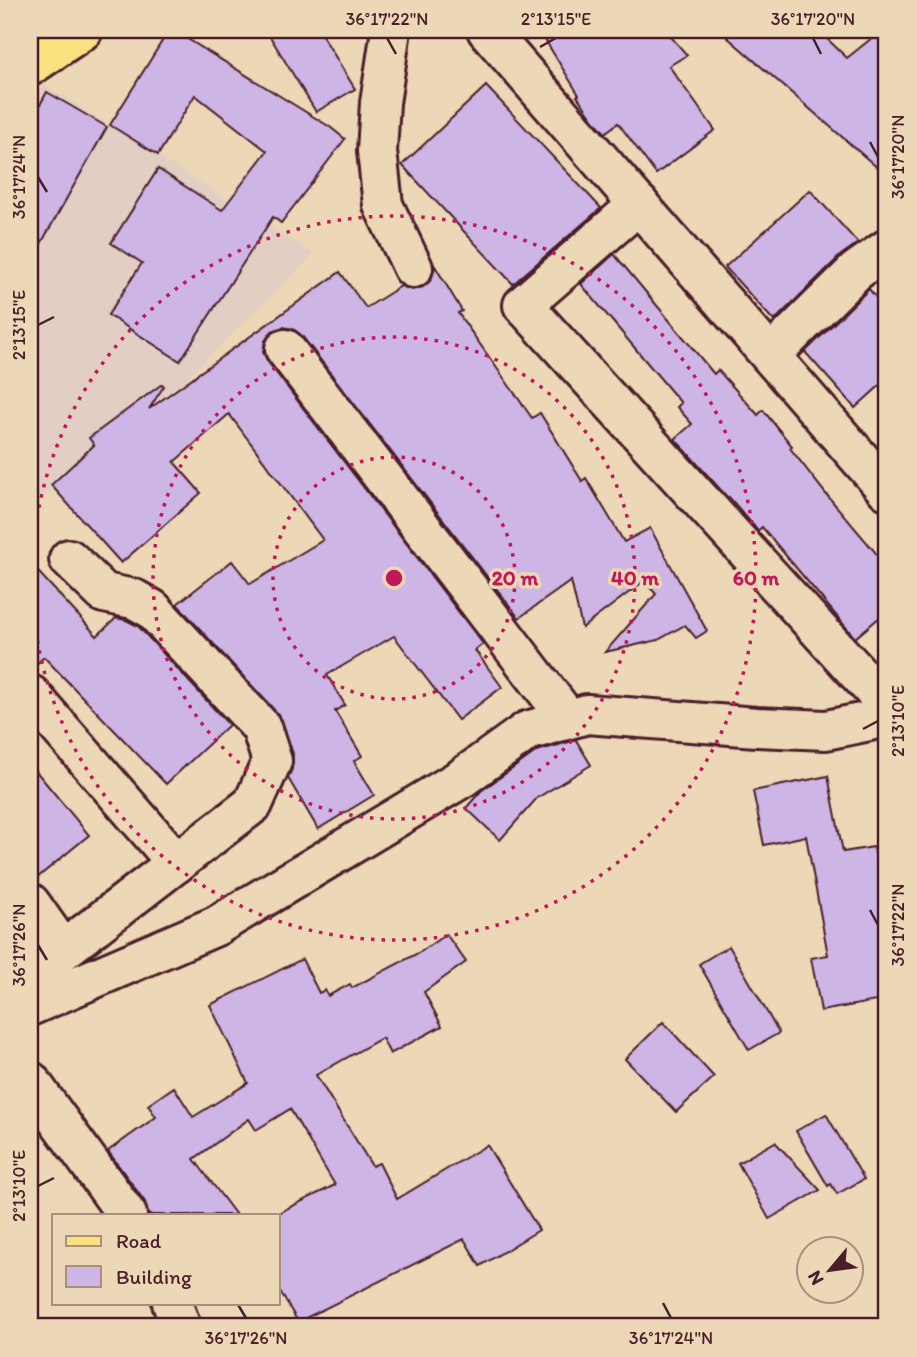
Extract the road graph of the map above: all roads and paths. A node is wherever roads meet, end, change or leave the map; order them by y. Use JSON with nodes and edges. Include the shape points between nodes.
{"nodes":[{"id":1,"x":83,"y":30,"type":"edge"},
{"id":2,"x":391,"y":30,"type":"edge"},
{"id":3,"x":487,"y":30,"type":"edge"},
{"id":4,"x":30,"y":66,"type":"edge"},
{"id":5,"x":639,"y":204,"type":"junction"},
{"id":6,"x":887,"y":249,"type":"edge"},
{"id":7,"x":413,"y":268,"type":"dead end"},
{"id":8,"x":285,"y":349,"type":"dead end"},
{"id":9,"x":771,"y":355,"type":"junction"},
{"id":10,"x":887,"y":490,"type":"edge"},
{"id":11,"x":69,"y":559,"type":"dead end"},
{"id":12,"x":30,"y":696,"type":"edge"},
{"id":13,"x":887,"y":704,"type":"edge"},
{"id":14,"x":568,"y":719,"type":"junction"},
{"id":15,"x":177,"y":863,"type":"junction"},
{"id":16,"x":30,"y":903,"type":"edge"},
{"id":17,"x":63,"y":950,"type":"junction"},
{"id":18,"x":30,"y":976,"type":"edge"},
{"id":19,"x":30,"y":1006,"type":"edge"},
{"id":20,"x":30,"y":1082,"type":"edge"},
{"id":21,"x":126,"y":1214,"type":"edge"},
{"id":22,"x":172,"y":1304,"type":"edge"},
{"id":23,"x":181,"y":1327,"type":"edge"}],
"edges":[{"from":1,"to":4,"type":"main road"},
{"from":2,"to":7,"type":"street","via":[[377,151],[383,205]]},
{"from":3,"to":5,"type":"street"},
{"from":5,"to":9,"type":"street"},
{"from":5,"to":13,"type":"street","via":[[523,304]]},
{"from":6,"to":9,"type":"street","via":[[856,271]]},
{"from":8,"to":14,"type":"street"},
{"from":9,"to":10,"type":"street"},
{"from":11,"to":15,"type":"street","via":[[104,593],[134,599],[152,609],[261,726],[272,761],[253,804]]},
{"from":12,"to":15,"type":"street"},
{"from":13,"to":14,"type":"street","via":[[870,721],[826,730],[587,714]]},
{"from":14,"to":19,"type":"street","via":[[527,731],[462,778],[216,926]]},
{"from":15,"to":17,"type":"street"},
{"from":16,"to":17,"type":"street"},
{"from":17,"to":18,"type":"street"},
{"from":20,"to":21,"type":"street"},
{"from":22,"to":23,"type":"street"}]}
